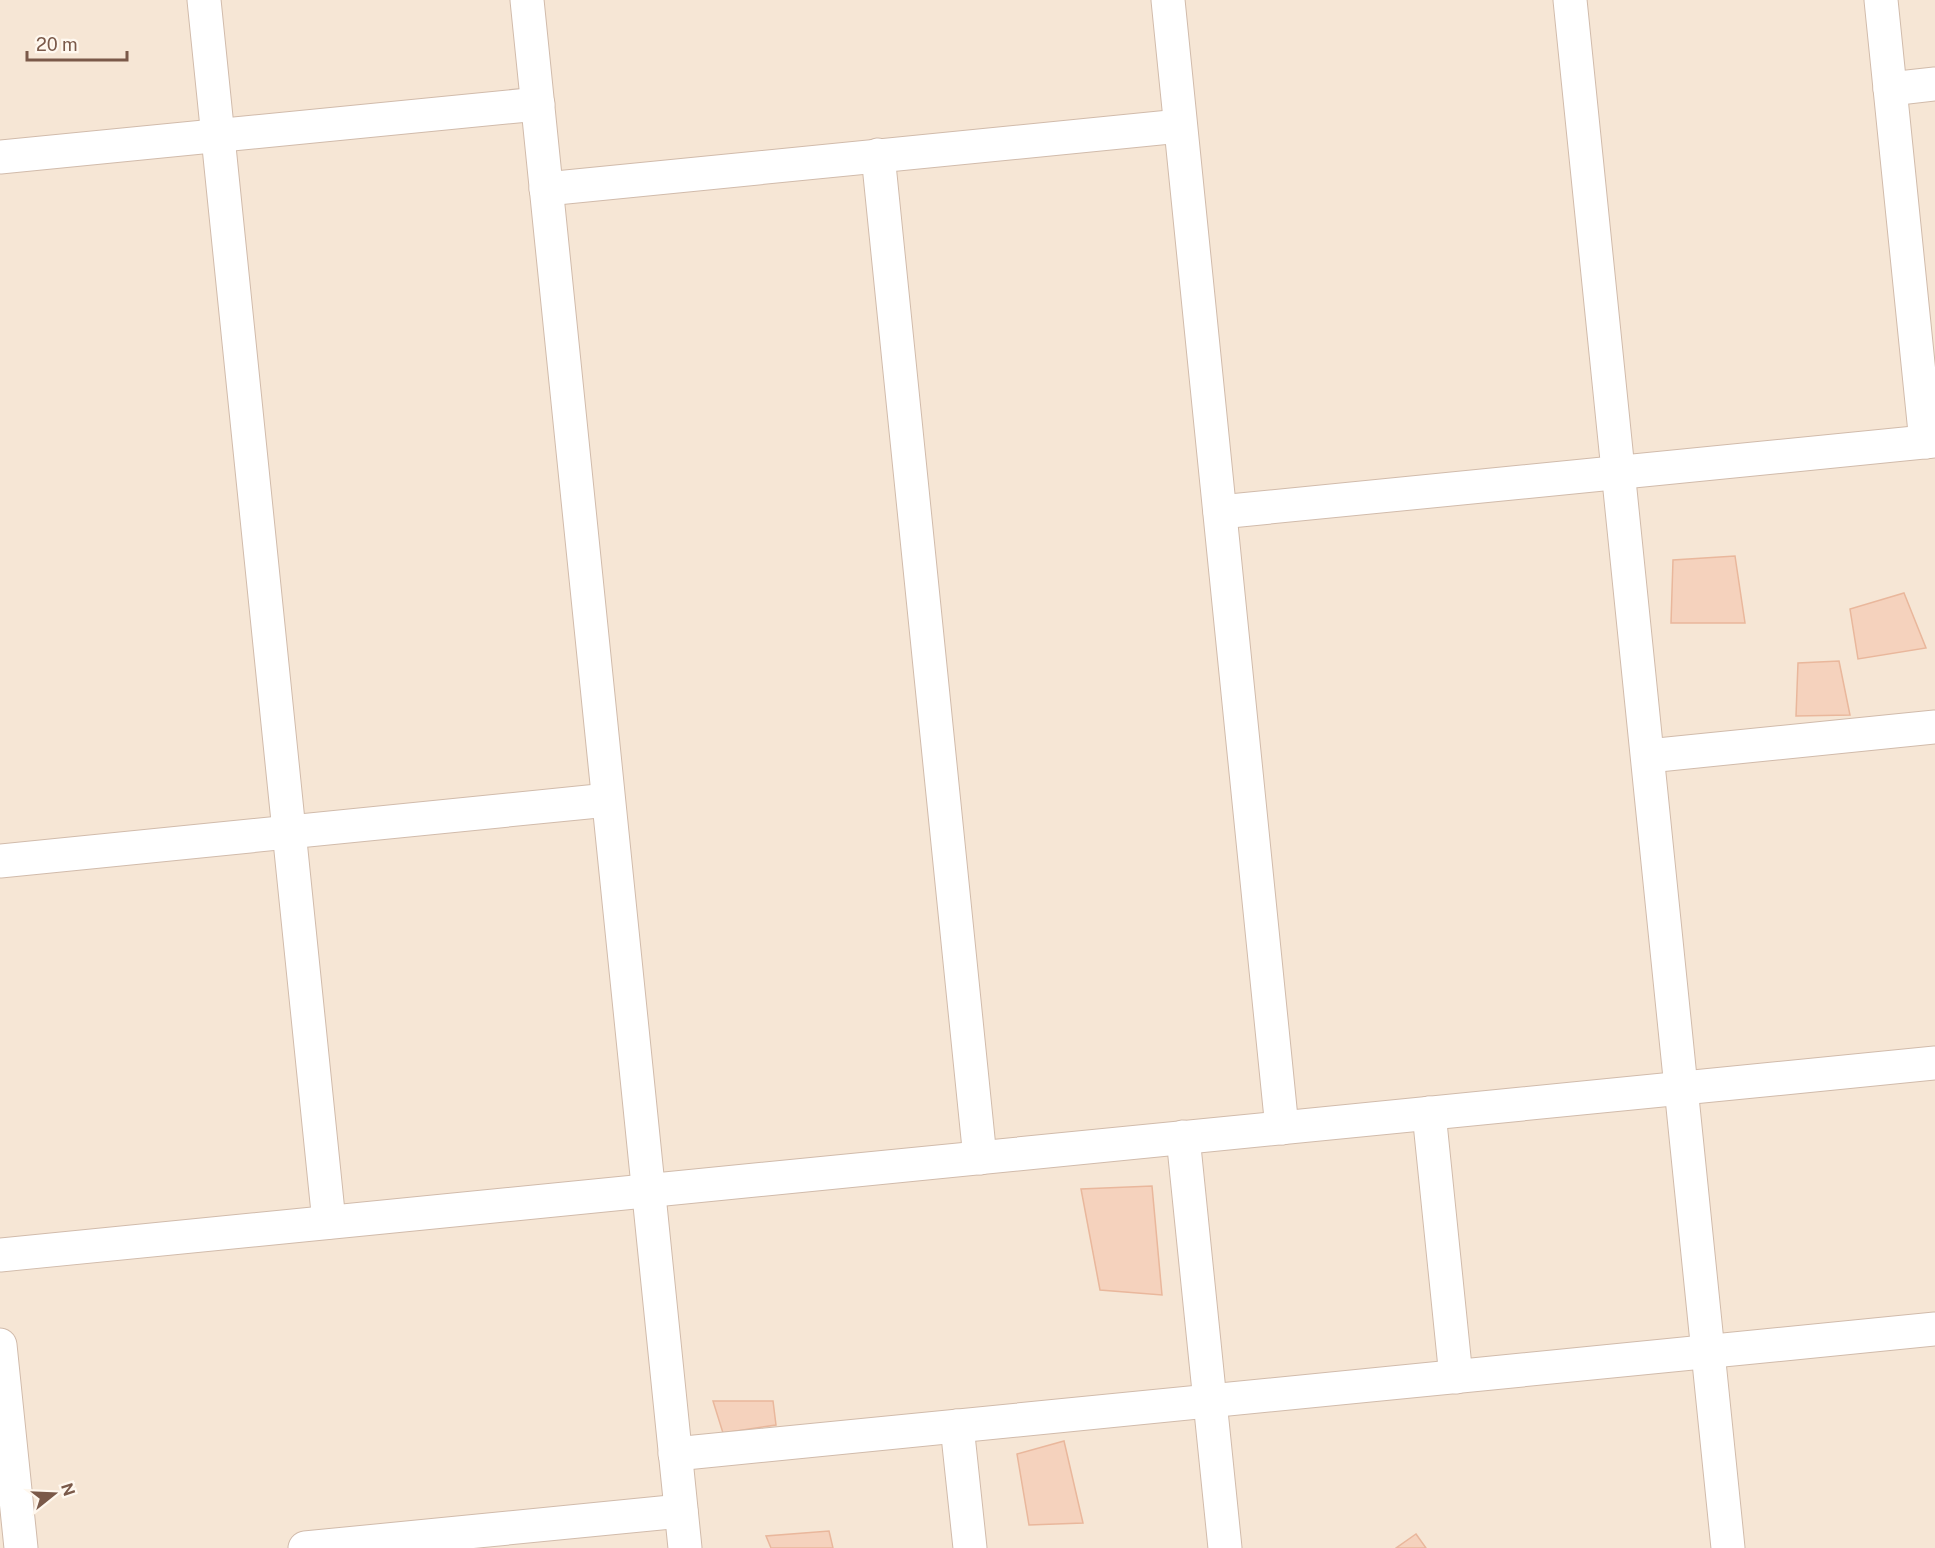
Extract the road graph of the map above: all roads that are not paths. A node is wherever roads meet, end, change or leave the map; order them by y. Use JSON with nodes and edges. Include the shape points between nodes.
{"nodes":[{"id":1,"x":204,"y":0,"type":"edge"},
{"id":2,"x":527,"y":0,"type":"edge"},
{"id":3,"x":1168,"y":0,"type":"edge"},
{"id":4,"x":1570,"y":0,"type":"edge"},
{"id":5,"x":1881,"y":0,"type":"edge"},
{"id":6,"x":1935,"y":84,"type":"edge"},
{"id":7,"x":1890,"y":89,"type":"junction"},
{"id":8,"x":538,"y":104,"type":"junction"},
{"id":9,"x":1180,"y":126,"type":"junction"},
{"id":10,"x":218,"y":136,"type":"junction"},
{"id":11,"x":878,"y":155,"type":"junction"},
{"id":12,"x":0,"y":157,"type":"edge"},
{"id":13,"x":546,"y":189,"type":"junction"},
{"id":14,"x":1930,"y":442,"type":"edge"},
{"id":15,"x":1618,"y":472,"type":"junction"},
{"id":16,"x":1220,"y":512,"type":"junction"},
{"id":17,"x":1935,"y":728,"type":"edge"},
{"id":18,"x":1648,"y":756,"type":"junction"},
{"id":19,"x":608,"y":800,"type":"junction"},
{"id":20,"x":289,"y":832,"type":"junction"},
{"id":21,"x":0,"y":861,"type":"edge"},
{"id":22,"x":1935,"y":1063,"type":"edge"},
{"id":23,"x":1681,"y":1088,"type":"junction"},
{"id":24,"x":1429,"y":1113,"type":"junction"},
{"id":25,"x":1282,"y":1128,"type":"junction"},
{"id":26,"x":1183,"y":1137,"type":"junction"},
{"id":27,"x":980,"y":1158,"type":"junction"},
{"id":28,"x":649,"y":1190,"type":"junction"},
{"id":29,"x":329,"y":1222,"type":"junction"},
{"id":30,"x":0,"y":1255,"type":"edge"},
{"id":31,"x":1935,"y":1329,"type":"edge"},
{"id":32,"x":0,"y":1345,"type":"edge"},
{"id":33,"x":1708,"y":1351,"type":"junction"},
{"id":34,"x":1456,"y":1377,"type":"junction"},
{"id":35,"x":1210,"y":1401,"type":"junction"},
{"id":36,"x":957,"y":1426,"type":"junction"},
{"id":37,"x":675,"y":1454,"type":"junction"},
{"id":38,"x":681,"y":1511,"type":"junction"},
{"id":39,"x":393,"y":1544,"type":"edge"},
{"id":40,"x":21,"y":1548,"type":"edge"},
{"id":41,"x":305,"y":1548,"type":"edge"},
{"id":42,"x":685,"y":1548,"type":"edge"},
{"id":43,"x":970,"y":1548,"type":"edge"},
{"id":44,"x":1225,"y":1548,"type":"edge"},
{"id":45,"x":1728,"y":1548,"type":"edge"}],
"edges":[{"from":1,"to":10,"type":"street"},
{"from":2,"to":8,"type":"street"},
{"from":3,"to":9,"type":"street"},
{"from":4,"to":15,"type":"street"},
{"from":5,"to":7,"type":"street"},
{"from":6,"to":7,"type":"street"},
{"from":7,"to":14,"type":"street"},
{"from":8,"to":10,"type":"street"},
{"from":8,"to":13,"type":"street"},
{"from":9,"to":11,"type":"street"},
{"from":9,"to":16,"type":"street"},
{"from":10,"to":12,"type":"street"},
{"from":10,"to":20,"type":"street"},
{"from":11,"to":13,"type":"street"},
{"from":11,"to":27,"type":"street"},
{"from":13,"to":19,"type":"street"},
{"from":14,"to":15,"type":"street"},
{"from":15,"to":16,"type":"street"},
{"from":15,"to":18,"type":"street"},
{"from":16,"to":25,"type":"street"},
{"from":17,"to":18,"type":"street"},
{"from":18,"to":23,"type":"street"},
{"from":19,"to":20,"type":"street"},
{"from":19,"to":28,"type":"street"},
{"from":20,"to":21,"type":"street"},
{"from":20,"to":29,"type":"street"},
{"from":22,"to":23,"type":"street"},
{"from":23,"to":24,"type":"street"},
{"from":23,"to":33,"type":"street"},
{"from":24,"to":25,"type":"street"},
{"from":24,"to":34,"type":"street"},
{"from":25,"to":26,"type":"street"},
{"from":26,"to":27,"type":"street"},
{"from":26,"to":35,"type":"street"},
{"from":27,"to":28,"type":"street"},
{"from":28,"to":29,"type":"street"},
{"from":28,"to":37,"type":"street"},
{"from":29,"to":30,"type":"street"},
{"from":31,"to":33,"type":"street"},
{"from":32,"to":40,"type":"street"},
{"from":33,"to":34,"type":"street"},
{"from":33,"to":45,"type":"street"},
{"from":34,"to":35,"type":"street"},
{"from":35,"to":36,"type":"street"},
{"from":35,"to":44,"type":"street"},
{"from":36,"to":37,"type":"street"},
{"from":36,"to":43,"type":"street"},
{"from":37,"to":38,"type":"street"},
{"from":38,"to":39,"type":"street"},
{"from":38,"to":42,"type":"street"},
{"from":39,"to":41,"type":"street"}]}
